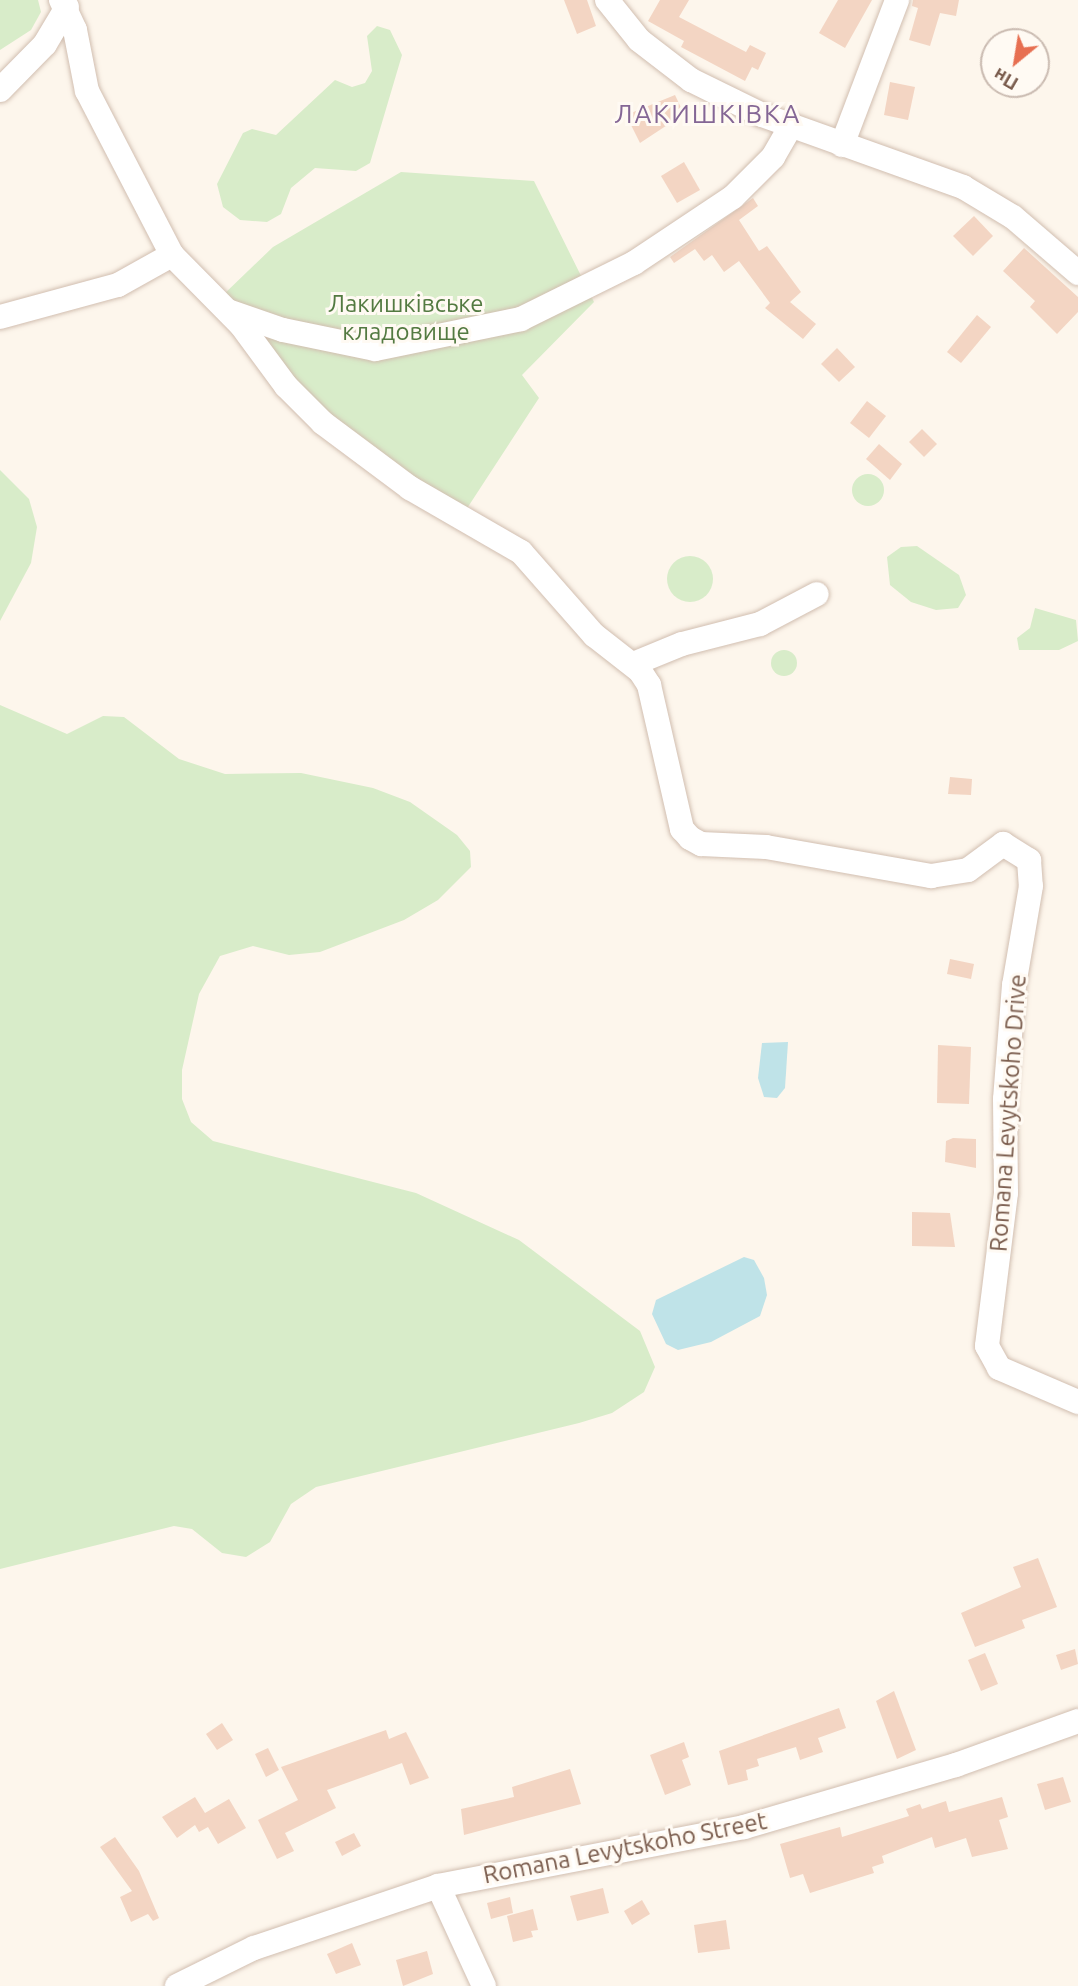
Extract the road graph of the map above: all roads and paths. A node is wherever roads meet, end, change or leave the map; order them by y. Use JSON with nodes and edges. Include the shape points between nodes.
{"nodes":[{"id":1,"x":607,"y":0,"type":"edge"},
{"id":2,"x":897,"y":0,"type":"edge"},
{"id":3,"x":64,"y":4,"type":"edge"},
{"id":4,"x":0,"y":90,"type":"edge"},
{"id":5,"x":791,"y":126,"type":"junction"},
{"id":6,"x":842,"y":145,"type":"junction"},
{"id":7,"x":172,"y":255,"type":"junction"},
{"id":8,"x":1078,"y":273,"type":"edge"},
{"id":9,"x":227,"y":310,"type":"junction"},
{"id":10,"x":0,"y":317,"type":"edge"},
{"id":11,"x":817,"y":594,"type":"dead end"},
{"id":12,"x":633,"y":664,"type":"junction"},
{"id":13,"x":1078,"y":1402,"type":"edge"},
{"id":14,"x":1078,"y":1721,"type":"edge"},
{"id":15,"x":438,"y":1886,"type":"junction"},
{"id":16,"x":177,"y":1986,"type":"edge"},
{"id":17,"x":484,"y":1986,"type":"edge"}],
"edges":[{"from":1,"to":5,"type":"street","via":[[634,35],[677,71]]},
{"from":2,"to":6,"type":"street"},
{"from":3,"to":4,"type":"street","via":[[45,44]]},
{"from":3,"to":7,"type":"street","via":[[87,91]]},
{"from":5,"to":6,"type":"street"},
{"from":5,"to":9,"type":"street","via":[[774,157],[725,203],[618,272],[521,319],[368,349]]},
{"from":6,"to":8,"type":"street","via":[[980,195]]},
{"from":7,"to":9,"type":"street"},
{"from":7,"to":10,"type":"street","via":[[118,285]]},
{"from":9,"to":12,"type":"street","via":[[323,423],[410,488],[521,552],[594,635]]},
{"from":11,"to":12,"type":"street","via":[[781,616]]},
{"from":12,"to":13,"type":"street","name":"Romana Levytskoho Drive","via":[[649,685],[682,829],[695,842],[812,853],[931,876],[968,870],[1003,844],[1024,854],[1031,886],[1014,985],[1006,1193],[987,1346],[999,1368]]},
{"from":14,"to":15,"type":"street","name":"Romana Levytskoho Street","via":[[956,1765],[744,1827]]},
{"from":15,"to":16,"type":"street","name":"Romana Levytskoho Street","via":[[254,1948]]},
{"from":15,"to":17,"type":"street"}]}
